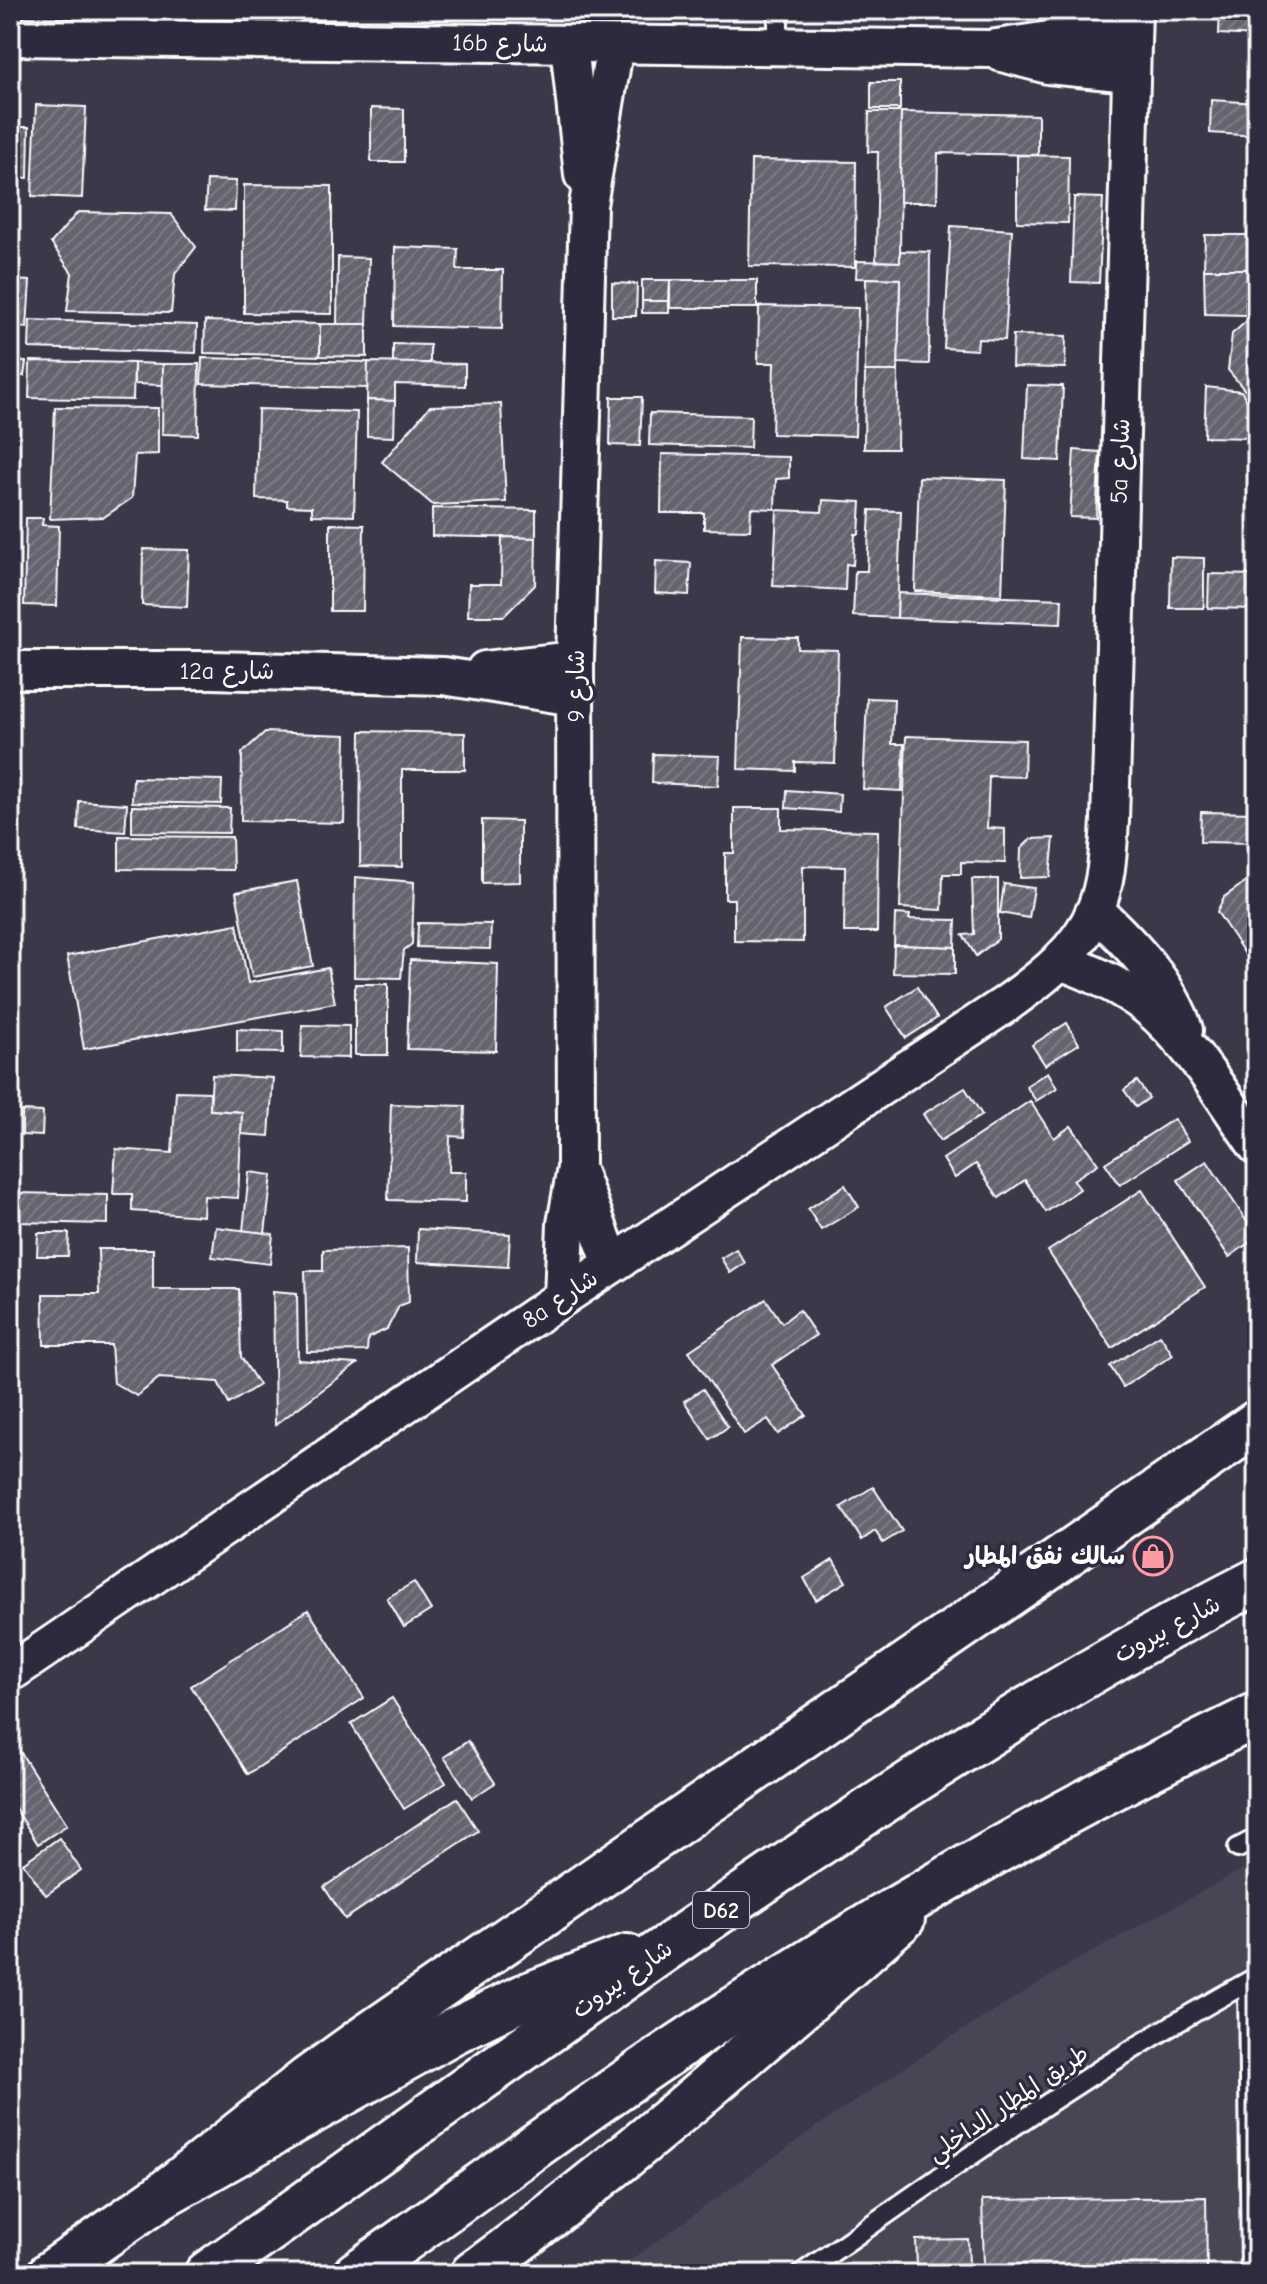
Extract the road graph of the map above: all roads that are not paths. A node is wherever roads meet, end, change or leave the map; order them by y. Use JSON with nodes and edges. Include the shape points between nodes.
{"nodes":[{"id":1,"x":778,"y":10,"type":"edge"},
{"id":2,"x":1132,"y":23,"type":"edge"},
{"id":3,"x":144,"y":24,"type":"edge"},
{"id":4,"x":180,"y":25,"type":"edge"},
{"id":5,"x":10,"y":37,"type":"edge"},
{"id":6,"x":569,"y":44,"type":"junction"},
{"id":7,"x":615,"y":45,"type":"junction"},
{"id":8,"x":778,"y":47,"type":"junction"},
{"id":9,"x":990,"y":49,"type":"junction"},
{"id":10,"x":1130,"y":73,"type":"junction"},
{"id":11,"x":588,"y":205,"type":"junction"},
{"id":12,"x":575,"y":660,"type":"junction"},
{"id":13,"x":10,"y":670,"type":"edge"},
{"id":14,"x":443,"y":676,"type":"junction"},
{"id":15,"x":575,"y":697,"type":"junction"},
{"id":16,"x":1096,"y":911,"type":"junction"},
{"id":17,"x":1060,"y":961,"type":"junction"},
{"id":18,"x":1193,"y":1056,"type":"junction"},
{"id":19,"x":1257,"y":1146,"type":"edge"},
{"id":20,"x":576,"y":1168,"type":"junction"},
{"id":21,"x":612,"y":1264,"type":"junction"},
{"id":22,"x":563,"y":1297,"type":"junction"},
{"id":23,"x":1257,"y":1423,"type":"edge"},
{"id":24,"x":1257,"y":1581,"type":"edge"},
{"id":25,"x":10,"y":1673,"type":"edge"},
{"id":26,"x":1257,"y":1715,"type":"edge"},
{"id":27,"x":1257,"y":1838,"type":"edge"},
{"id":28,"x":1238,"y":1848,"type":"dead end"},
{"id":29,"x":949,"y":1879,"type":"junction"},
{"id":30,"x":675,"y":1941,"type":"junction"},
{"id":31,"x":1253,"y":1979,"type":"edge"},
{"id":32,"x":161,"y":2196,"type":"junction"},
{"id":33,"x":50,"y":2274,"type":"edge"},
{"id":34,"x":207,"y":2274,"type":"edge"},
{"id":35,"x":356,"y":2274,"type":"edge"},
{"id":36,"x":473,"y":2274,"type":"edge"},
{"id":37,"x":801,"y":2274,"type":"edge"},
{"id":38,"x":1251,"y":2274,"type":"edge"}],
"edges":[{"from":1,"to":8,"type":"lane"},
{"from":2,"to":9,"type":"street","name":"16b شارع"},
{"from":2,"to":10,"type":"street","name":"5a شارع"},
{"from":3,"to":4,"type":"street","name":"16b شارع"},
{"from":3,"to":5,"type":"street","name":"16b شارع"},
{"from":4,"to":6,"type":"street","name":"16b شارع"},
{"from":6,"to":7,"type":"street","name":"16b شارع"},
{"from":6,"to":11,"type":"street","name":"شارع 9"},
{"from":7,"to":8,"type":"street","name":"16b شارع"},
{"from":7,"to":11,"type":"street","name":"شارع 9"},
{"from":8,"to":9,"type":"street","name":"16b شارع"},
{"from":9,"to":10,"type":"street","name":"16b شارع","via":[[1048,65]]},
{"from":10,"to":16,"type":"street","name":"5a شارع","via":[[1110,821]]},
{"from":11,"to":12,"type":"street","name":"شارع 9"},
{"from":12,"to":14,"type":"street","name":"12a شارع"},
{"from":12,"to":15,"type":"street","name":"شارع 9"},
{"from":13,"to":14,"type":"street","name":"12a شارع"},
{"from":14,"to":15,"type":"street","name":"12a شارع"},
{"from":15,"to":20,"type":"street","name":"شارع 9"},
{"from":16,"to":17,"type":"street","name":"8a شارع"},
{"from":16,"to":18,"type":"street","via":[[1151,971],[1181,1021]]},
{"from":17,"to":18,"type":"street","via":[[1148,1007]]},
{"from":17,"to":21,"type":"street","name":"8a شارع","via":[[1006,1004]]},
{"from":18,"to":19,"type":"street"},
{"from":20,"to":21,"type":"street","name":"شارع 9"},
{"from":20,"to":22,"type":"street","name":"شارع 9","via":[[566,1224]]},
{"from":21,"to":22,"type":"street","name":"8a شارع"},
{"from":22,"to":25,"type":"street","name":"8a شارع"},
{"from":23,"to":32,"type":"main road","via":[[362,2040]]},
{"from":24,"to":30,"type":"main road","name":"شارع بيروت","number":"D62","via":[[1027,1708]]},
{"from":26,"to":29,"type":"main road"},
{"from":27,"to":28,"type":"lane"},
{"from":29,"to":35,"type":"main road","via":[[676,2048]]},
{"from":29,"to":36,"type":"main road","via":[[677,2114]]},
{"from":30,"to":32,"type":"main road","via":[[595,1967],[452,2032]]},
{"from":30,"to":34,"type":"main road","name":"شارع بيروت","number":"D62"},
{"from":31,"to":37,"type":"lane","name":"طريق المطار الداخلي","via":[[1061,2094]]},
{"from":31,"to":38,"type":"lane","name":"طريق المطار الداخلي"},
{"from":32,"to":33,"type":"main road"}]}
